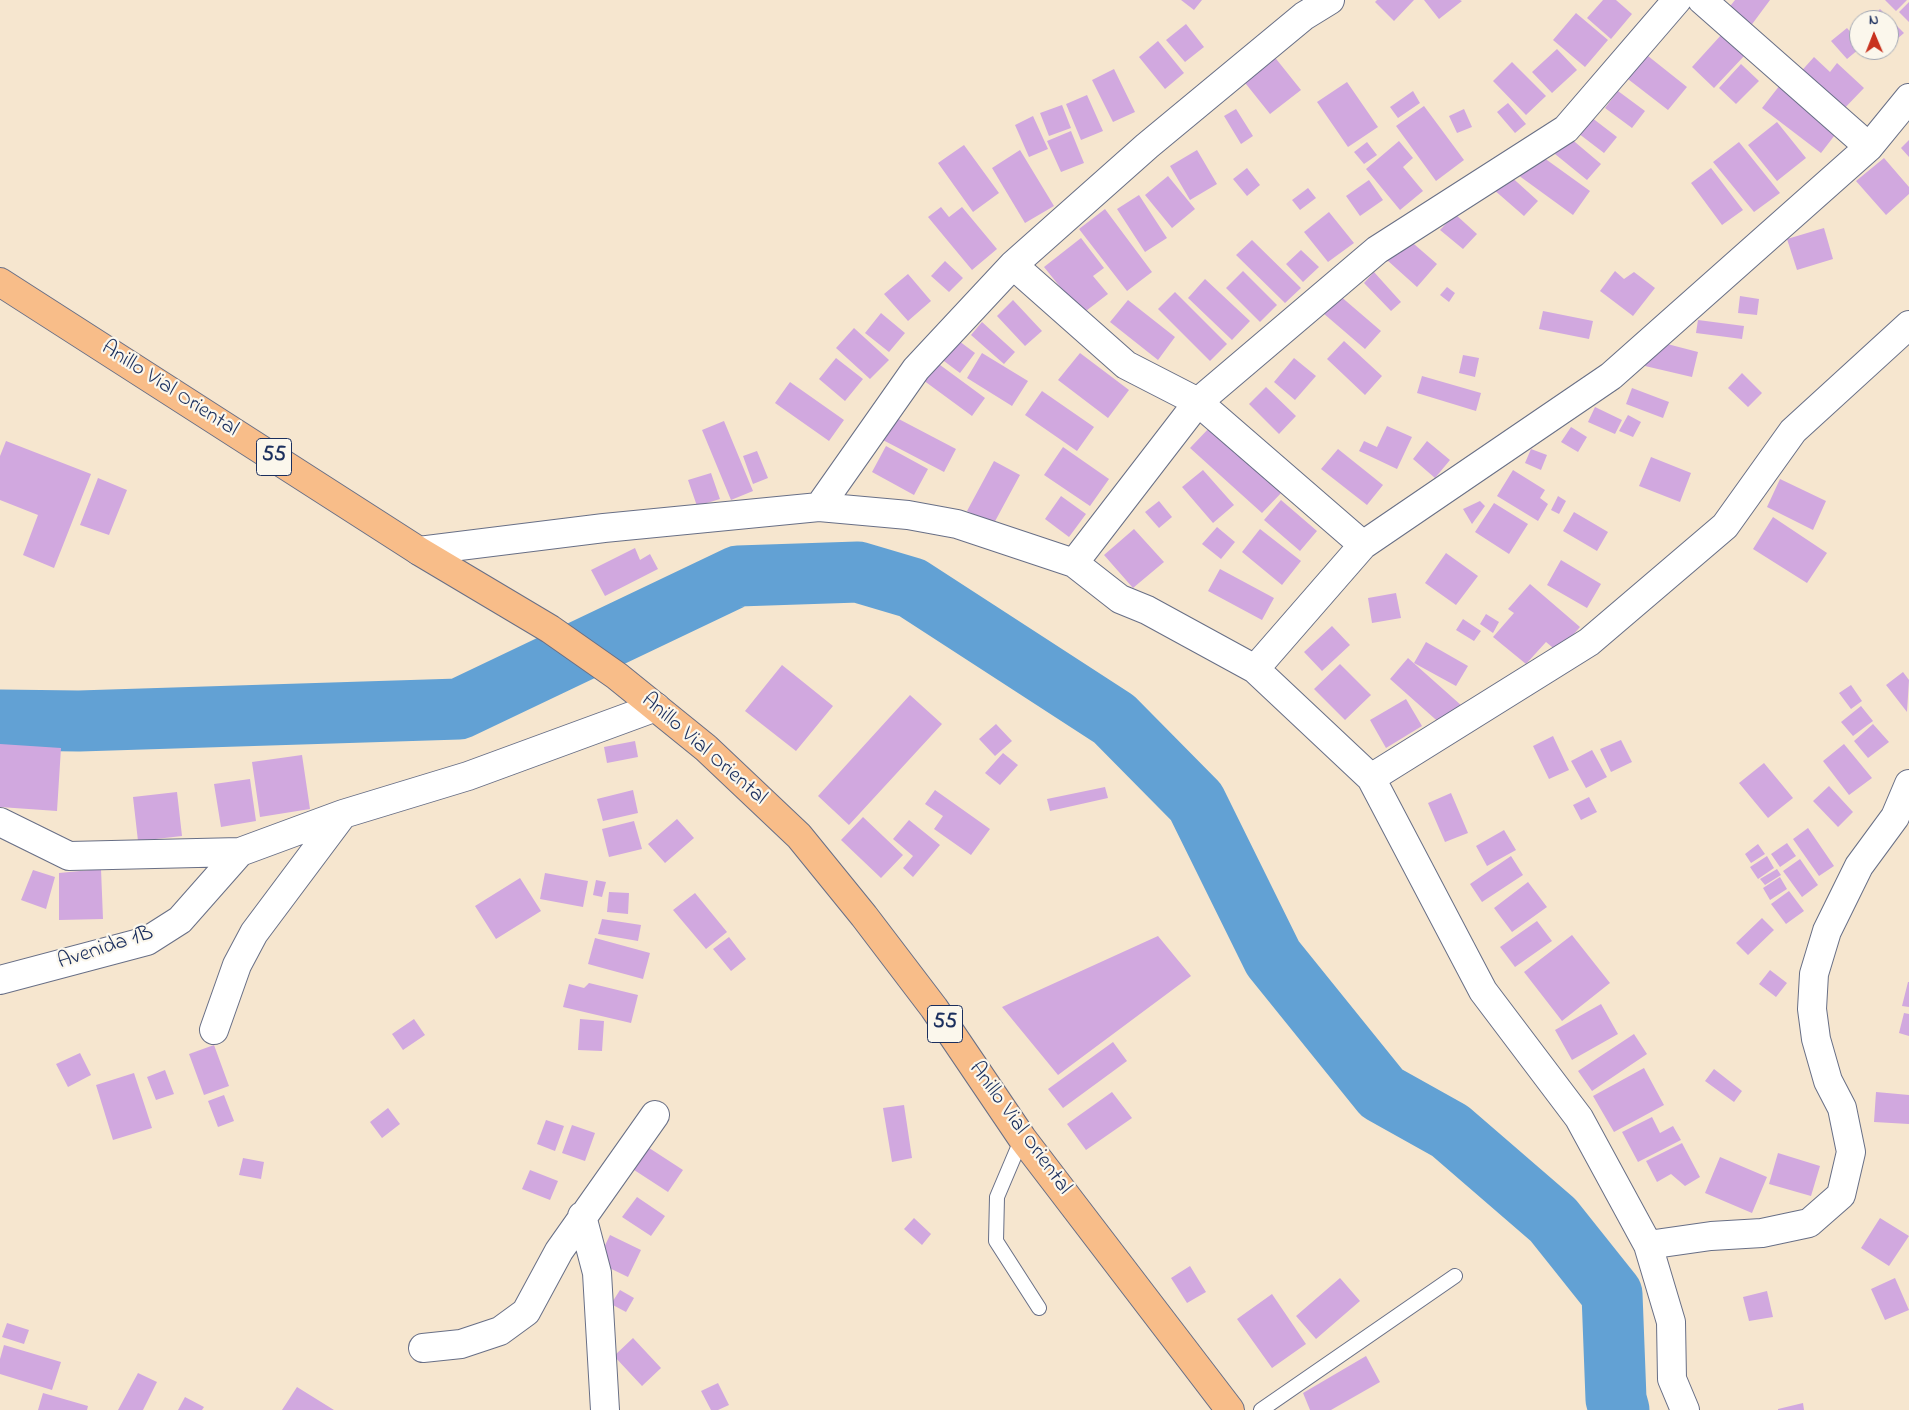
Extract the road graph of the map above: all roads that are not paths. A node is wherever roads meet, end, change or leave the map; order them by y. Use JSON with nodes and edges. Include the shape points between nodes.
{"nodes":[{"id":1,"x":1330,"y":0,"type":"edge"},
{"id":2,"x":1677,"y":0,"type":"edge"},
{"id":3,"x":1702,"y":0,"type":"edge"},
{"id":4,"x":1909,"y":98,"type":"edge"},
{"id":5,"x":1869,"y":147,"type":"junction"},
{"id":6,"x":1013,"y":265,"type":"junction"},
{"id":7,"x":0,"y":282,"type":"edge"},
{"id":8,"x":1909,"y":325,"type":"edge"},
{"id":9,"x":1198,"y":402,"type":"junction"},
{"id":10,"x":819,"y":507,"type":"junction"},
{"id":11,"x":1363,"y":545,"type":"junction"},
{"id":12,"x":419,"y":550,"type":"junction"},
{"id":13,"x":1074,"y":563,"type":"junction"},
{"id":14,"x":1255,"y":669,"type":"junction"},
{"id":15,"x":656,"y":706,"type":"junction"},
{"id":16,"x":1371,"y":778,"type":"junction"},
{"id":17,"x":1909,"y":784,"type":"edge"},
{"id":18,"x":343,"y":814,"type":"junction"},
{"id":19,"x":1902,"y":818,"type":"edge"},
{"id":20,"x":0,"y":822,"type":"edge"},
{"id":21,"x":240,"y":852,"type":"junction"},
{"id":22,"x":0,"y":980,"type":"edge"},
{"id":23,"x":214,"y":1030,"type":"dead end"},
{"id":24,"x":655,"y":1115,"type":"dead end"},
{"id":25,"x":1022,"y":1138,"type":"junction"},
{"id":26,"x":582,"y":1216,"type":"junction"},
{"id":27,"x":1648,"y":1245,"type":"junction"},
{"id":28,"x":1455,"y":1276,"type":"dead end"},
{"id":29,"x":1039,"y":1308,"type":"dead end"},
{"id":30,"x":422,"y":1348,"type":"dead end"},
{"id":31,"x":605,"y":1410,"type":"edge"},
{"id":32,"x":1230,"y":1410,"type":"edge"},
{"id":33,"x":1261,"y":1410,"type":"edge"},
{"id":34,"x":1684,"y":1410,"type":"edge"}],
"edges":[{"from":1,"to":6,"type":"street","via":[[1304,16],[1148,146]]},
{"from":2,"to":9,"type":"street","via":[[1566,129],[1377,250]]},
{"from":3,"to":5,"type":"street"},
{"from":4,"to":5,"type":"street"},
{"from":5,"to":11,"type":"street","via":[[1611,376]]},
{"from":6,"to":9,"type":"street","via":[[1126,365]]},
{"from":6,"to":10,"type":"street","via":[[916,369]]},
{"from":7,"to":12,"type":"highway","name":"Anillo Vial Oriental","number":"55"},
{"from":8,"to":16,"type":"street","via":[[1793,431],[1725,526],[1589,642]]},
{"from":9,"to":11,"type":"street"},
{"from":9,"to":13,"type":"street"},
{"from":10,"to":12,"type":"street"},
{"from":10,"to":13,"type":"street","via":[[908,514],[957,524]]},
{"from":11,"to":14,"type":"street"},
{"from":12,"to":15,"type":"highway","name":"Anillo Vial Oriental","number":"55","via":[[550,629]]},
{"from":13,"to":14,"type":"street","via":[[1120,599],[1147,610]]},
{"from":14,"to":16,"type":"street"},
{"from":15,"to":18,"type":"street","via":[[468,776]]},
{"from":15,"to":25,"type":"highway","name":"Anillo Vial Oriental","number":"55","via":[[706,748],[799,836],[934,1008]]},
{"from":16,"to":27,"type":"street","via":[[1483,991],[1579,1118]]},
{"from":17,"to":19,"type":"street"},
{"from":18,"to":21,"type":"street"},
{"from":18,"to":23,"type":"street","via":[[254,932],[237,965]]},
{"from":19,"to":27,"type":"street","via":[[1859,866],[1827,931],[1814,974],[1812,1009],[1816,1039],[1828,1082],[1842,1108],[1851,1152],[1841,1195],[1809,1223],[1762,1233]]},
{"from":20,"to":21,"type":"street","via":[[69,856]]},
{"from":21,"to":22,"type":"street","name":"Avenida 1B","via":[[180,920],[147,941]]},
{"from":24,"to":26,"type":"street"},
{"from":25,"to":29,"type":"lane","via":[[997,1197],[996,1240]]},
{"from":25,"to":32,"type":"highway","name":"Anillo Vial Oriental","number":"55"},
{"from":26,"to":30,"type":"street","via":[[526,1312],[500,1331],[477,1339]]},
{"from":26,"to":31,"type":"street","via":[[596,1273]]},
{"from":27,"to":34,"type":"street","via":[[1671,1322],[1672,1379]]},
{"from":28,"to":33,"type":"lane"}]}
